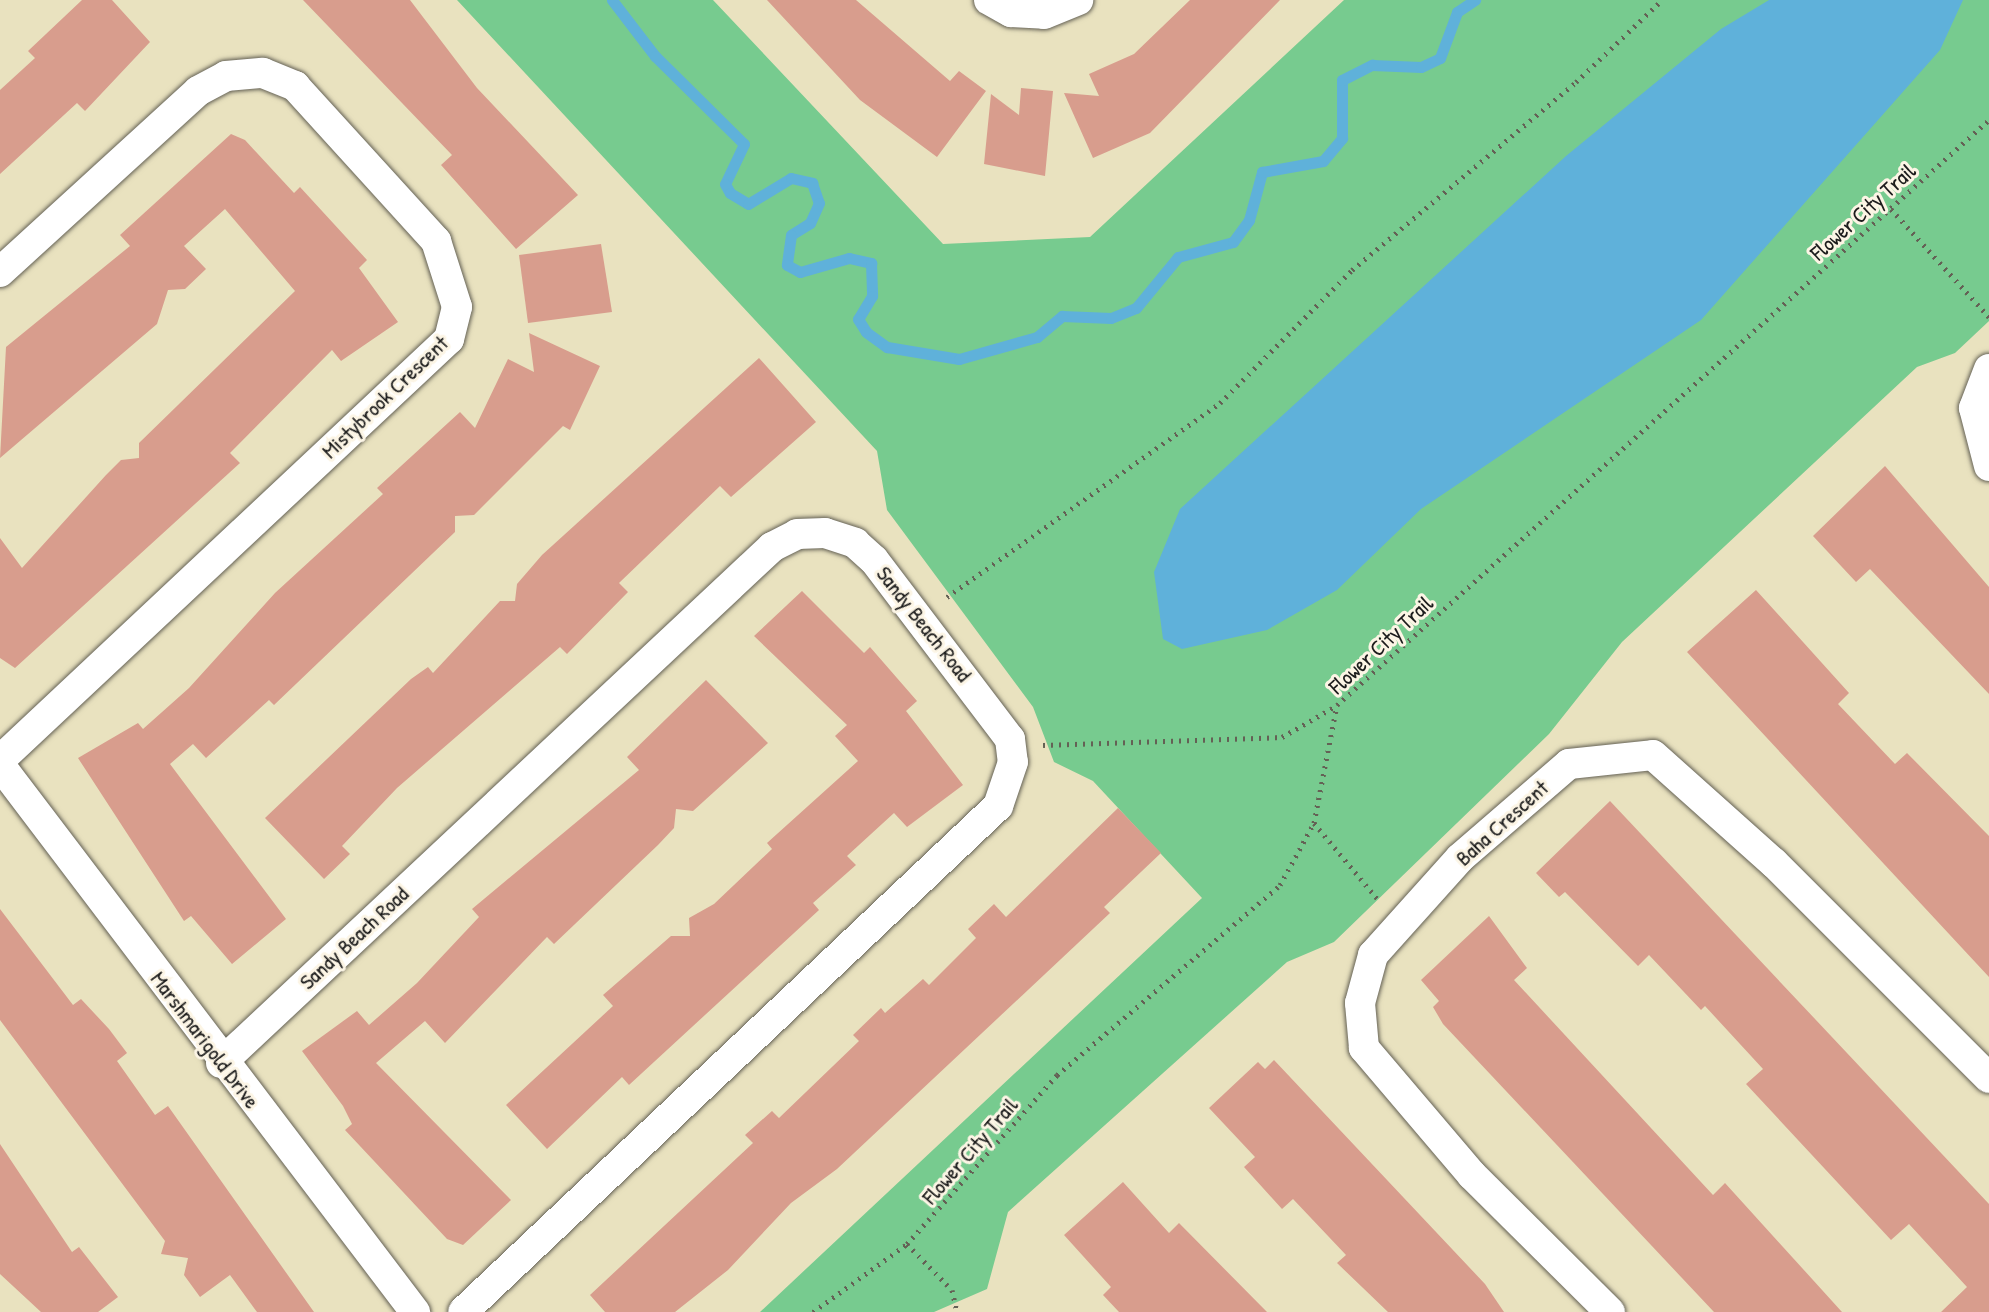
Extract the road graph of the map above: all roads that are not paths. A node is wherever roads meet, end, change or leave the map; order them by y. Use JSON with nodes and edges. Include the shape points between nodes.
{"nodes":[{"id":1,"x":989,"y":0,"type":"edge"},
{"id":2,"x":1078,"y":0,"type":"edge"},
{"id":3,"x":0,"y":272,"type":"edge"},
{"id":4,"x":1989,"y":369,"type":"edge"},
{"id":5,"x":1989,"y":466,"type":"edge"},
{"id":6,"x":0,"y":762,"type":"edge"},
{"id":7,"x":221,"y":1063,"type":"junction"},
{"id":8,"x":1989,"y":1078,"type":"edge"},
{"id":9,"x":415,"y":1312,"type":"edge"},
{"id":10,"x":463,"y":1312,"type":"edge"},
{"id":11,"x":1610,"y":1312,"type":"edge"}],
"edges":[{"from":1,"to":2,"type":"street","via":[[1011,12],[1044,14]]},
{"from":3,"to":6,"type":"street","name":"Mistybrook Crescent","via":[[198,91],[226,76],[263,73],[295,86],[436,241],[457,307],[449,339]]},
{"from":4,"to":5,"type":"street","via":[[1974,408]]},
{"from":6,"to":7,"type":"street","name":"Marshmarigold Drive"},
{"from":7,"to":9,"type":"street","name":"Marshmarigold Drive"},
{"from":7,"to":10,"type":"street","name":"Sandy Beach Road","via":[[772,547],[797,534],[825,533],[855,543],[874,560],[1010,739],[1013,762],[998,806]]},
{"from":8,"to":11,"type":"street","name":"Baha Crescent","via":[[1774,863],[1653,755],[1569,764],[1460,858],[1398,927],[1370,967],[1360,1003],[1364,1048],[1472,1175]]}]}
